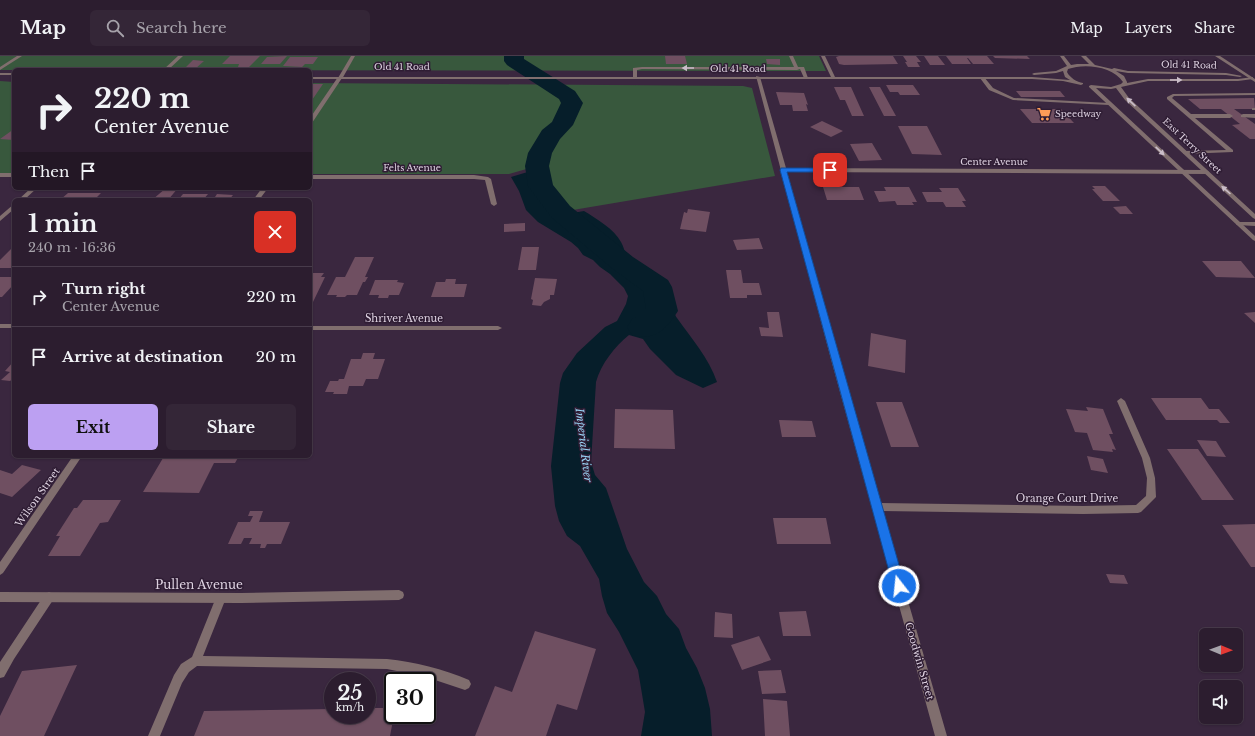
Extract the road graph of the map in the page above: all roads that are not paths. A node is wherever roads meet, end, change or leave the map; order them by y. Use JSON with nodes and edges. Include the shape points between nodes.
{"nodes":[{"id":1,"x":20,"y":56,"type":"edge"},
{"id":2,"x":181,"y":56,"type":"edge"},
{"id":3,"x":353,"y":56,"type":"edge"},
{"id":4,"x":791,"y":56,"type":"edge"},
{"id":5,"x":823,"y":56,"type":"edge"},
{"id":6,"x":1062,"y":56,"type":"edge"},
{"id":7,"x":1083,"y":56,"type":"edge"},
{"id":8,"x":1217,"y":56,"type":"edge"},
{"id":9,"x":1094,"y":66,"type":"junction"},
{"id":10,"x":167,"y":68,"type":"edge"},
{"id":11,"x":797,"y":68,"type":"junction"},
{"id":12,"x":1068,"y":68,"type":"junction"},
{"id":13,"x":1104,"y":68,"type":"junction"},
{"id":14,"x":0,"y":69,"type":"edge"},
{"id":15,"x":0,"y":74,"type":"edge"},
{"id":16,"x":12,"y":74,"type":"edge"},
{"id":17,"x":312,"y":74,"type":"edge"},
{"id":18,"x":341,"y":76,"type":"junction"},
{"id":19,"x":635,"y":77,"type":"junction"},
{"id":20,"x":758,"y":77,"type":"junction"},
{"id":21,"x":806,"y":77,"type":"junction"},
{"id":22,"x":833,"y":77,"type":"junction"},
{"id":23,"x":0,"y":78,"type":"edge"},
{"id":24,"x":12,"y":78,"type":"edge"},
{"id":25,"x":312,"y":78,"type":"edge"},
{"id":26,"x":982,"y":78,"type":"junction"},
{"id":27,"x":1254,"y":79,"type":"edge"},
{"id":28,"x":1081,"y":84,"type":"junction"},
{"id":29,"x":1091,"y":86,"type":"junction"},
{"id":30,"x":1121,"y":86,"type":"junction"},
{"id":31,"x":1212,"y":94,"type":"junction"},
{"id":32,"x":1235,"y":94,"type":"junction"},
{"id":33,"x":1255,"y":94,"type":"edge"},
{"id":34,"x":1194,"y":95,"type":"junction"},
{"id":35,"x":1199,"y":98,"type":"dead end"},
{"id":36,"x":1241,"y":98,"type":"dead end"},
{"id":37,"x":1217,"y":99,"type":"dead end"},
{"id":38,"x":1109,"y":104,"type":"junction"},
{"id":39,"x":1211,"y":108,"type":"dead end"},
{"id":40,"x":1191,"y":116,"type":"junction"},
{"id":41,"x":1220,"y":116,"type":"junction"},
{"id":42,"x":1230,"y":116,"type":"dead end"},
{"id":43,"x":1243,"y":116,"type":"dead end"},
{"id":44,"x":1255,"y":116,"type":"edge"},
{"id":45,"x":312,"y":119,"type":"edge"},
{"id":46,"x":1186,"y":153,"type":"junction"},
{"id":47,"x":783,"y":170,"type":"junction"},
{"id":48,"x":1182,"y":172,"type":"junction"},
{"id":49,"x":1206,"y":172,"type":"junction"},
{"id":50,"x":12,"y":175,"type":"edge"},
{"id":51,"x":0,"y":176,"type":"edge"},
{"id":52,"x":312,"y":177,"type":"edge"},
{"id":53,"x":32,"y":190,"type":"edge"},
{"id":54,"x":23,"y":198,"type":"edge"},
{"id":55,"x":494,"y":204,"type":"dead end"},
{"id":56,"x":12,"y":208,"type":"edge"},
{"id":57,"x":1255,"y":217,"type":"edge"},
{"id":58,"x":0,"y":219,"type":"edge"},
{"id":59,"x":1239,"y":224,"type":"junction"},
{"id":60,"x":1255,"y":224,"type":"edge"},
{"id":61,"x":1255,"y":239,"type":"edge"},
{"id":62,"x":0,"y":326,"type":"edge"},
{"id":63,"x":12,"y":326,"type":"edge"},
{"id":64,"x":312,"y":328,"type":"edge"},
{"id":65,"x":498,"y":328,"type":"dead end"},
{"id":66,"x":1121,"y":401,"type":"dead end"},
{"id":67,"x":77,"y":458,"type":"edge"},
{"id":68,"x":877,"y":507,"type":"junction"},
{"id":69,"x":0,"y":570,"type":"edge"},
{"id":70,"x":399,"y":595,"type":"dead end"},
{"id":71,"x":0,"y":597,"type":"edge"},
{"id":72,"x":49,"y":597,"type":"junction"},
{"id":73,"x":221,"y":598,"type":"junction"},
{"id":74,"x":196,"y":661,"type":"junction"},
{"id":75,"x":0,"y":673,"type":"edge"},
{"id":76,"x":465,"y":684,"type":"dead end"},
{"id":77,"x":154,"y":736,"type":"edge"},
{"id":78,"x":941,"y":736,"type":"edge"}],
"edges":[{"from":1,"to":14,"type":"street"},
{"from":2,"to":10,"type":"street"},
{"from":3,"to":18,"type":"street"},
{"from":4,"to":11,"type":"street"},
{"from":5,"to":22,"type":"street"},
{"from":6,"to":12,"type":"street"},
{"from":7,"to":9,"type":"street"},
{"from":8,"to":27,"type":"street"},
{"from":9,"to":12,"type":"street","name":"Old 41 Road"},
{"from":9,"to":13,"type":"street","name":"Old 41 Road"},
{"from":11,"to":19,"type":"street","one_way":true,"via":[[642,68],[635,69]]},
{"from":11,"to":21,"type":"street","via":[[802,68]]},
{"from":12,"to":26,"type":"street","name":"Old 41 Road","via":[[1054,72]]},
{"from":12,"to":28,"type":"street","via":[[1065,72],[1067,76]]},
{"from":13,"to":27,"type":"street","name":"Old 41 Road","via":[[1128,72],[1226,74]]},
{"from":13,"to":30,"type":"street","name":"East Terry Street","via":[[1124,78],[1125,82]]},
{"from":15,"to":16,"type":"street"},
{"from":17,"to":18,"type":"street","name":"Old 41 Road"},
{"from":18,"to":19,"type":"street","name":"Old 41 Road","via":[[465,79]]},
{"from":18,"to":25,"type":"street","name":"Old 41 Road"},
{"from":18,"to":45,"type":"street"},
{"from":19,"to":20,"type":"street","name":"Old 41 Road"},
{"from":20,"to":21,"type":"street","name":"Old 41 Road"},
{"from":20,"to":47,"type":"street","name":"Goodwin Street"},
{"from":21,"to":22,"type":"street","name":"Old 41 Road"},
{"from":22,"to":26,"type":"street","name":"Old 41 Road"},
{"from":23,"to":24,"type":"street"},
{"from":26,"to":28,"type":"street","name":"Old 41 Road","via":[[1032,78]]},
{"from":26,"to":38,"type":"street","via":[[991,89],[1013,99]]},
{"from":30,"to":27,"type":"street","name":"Old 41 Road","one_way":true,"via":[[1148,80]]},
{"from":28,"to":29,"type":"street","name":"Old 41 Road"},
{"from":29,"to":30,"type":"street","name":"Old 41 Road"},
{"from":29,"to":38,"type":"street"},
{"from":46,"to":30,"type":"street","name":"East Terry Street","one_way":true,"via":[[1125,97]]},
{"from":31,"to":32,"type":"street"},
{"from":31,"to":34,"type":"street"},
{"from":31,"to":37,"type":"street"},
{"from":32,"to":33,"type":"street"},
{"from":32,"to":36,"type":"street"},
{"from":34,"to":35,"type":"street"},
{"from":34,"to":40,"type":"street","via":[[1174,95],[1169,98]]},
{"from":38,"to":48,"type":"street","one_way":true},
{"from":39,"to":41,"type":"street"},
{"from":40,"to":41,"type":"street"},
{"from":40,"to":46,"type":"street","via":[[1231,151]]},
{"from":41,"to":42,"type":"street"},
{"from":43,"to":44,"type":"street"},
{"from":46,"to":49,"type":"street","name":"East Terry Street"},
{"from":47,"to":48,"type":"street","name":"Center Avenue"},
{"from":47,"to":68,"type":"street","name":"Goodwin Street"},
{"from":48,"to":49,"type":"street","name":"Center Avenue"},
{"from":48,"to":59,"type":"street"},
{"from":57,"to":49,"type":"street","name":"East Terry Street","one_way":true},
{"from":50,"to":51,"type":"street"},
{"from":52,"to":55,"type":"street","name":"Felts Avenue","via":[[488,179]]},
{"from":53,"to":54,"type":"street"},
{"from":56,"to":58,"type":"street"},
{"from":59,"to":60,"type":"street"},
{"from":59,"to":61,"type":"street"},
{"from":62,"to":63,"type":"street"},
{"from":64,"to":65,"type":"street","name":"Shriver Avenue"},
{"from":66,"to":68,"type":"street","name":"Orange Court Drive","via":[[1146,458],[1151,478],[1151,497],[1138,509]]},
{"from":67,"to":69,"type":"street","name":"Wilson Street"},
{"from":68,"to":78,"type":"street","name":"Goodwin Street"},
{"from":70,"to":73,"type":"street","name":"Pullen Avenue"},
{"from":71,"to":72,"type":"street","name":"Pullen Avenue"},
{"from":72,"to":73,"type":"street","name":"Pullen Avenue"},
{"from":72,"to":75,"type":"street"},
{"from":73,"to":74,"type":"street"},
{"from":74,"to":76,"type":"street","via":[[387,664],[432,672]]},
{"from":74,"to":77,"type":"street","via":[[185,668],[178,679]]}]}
